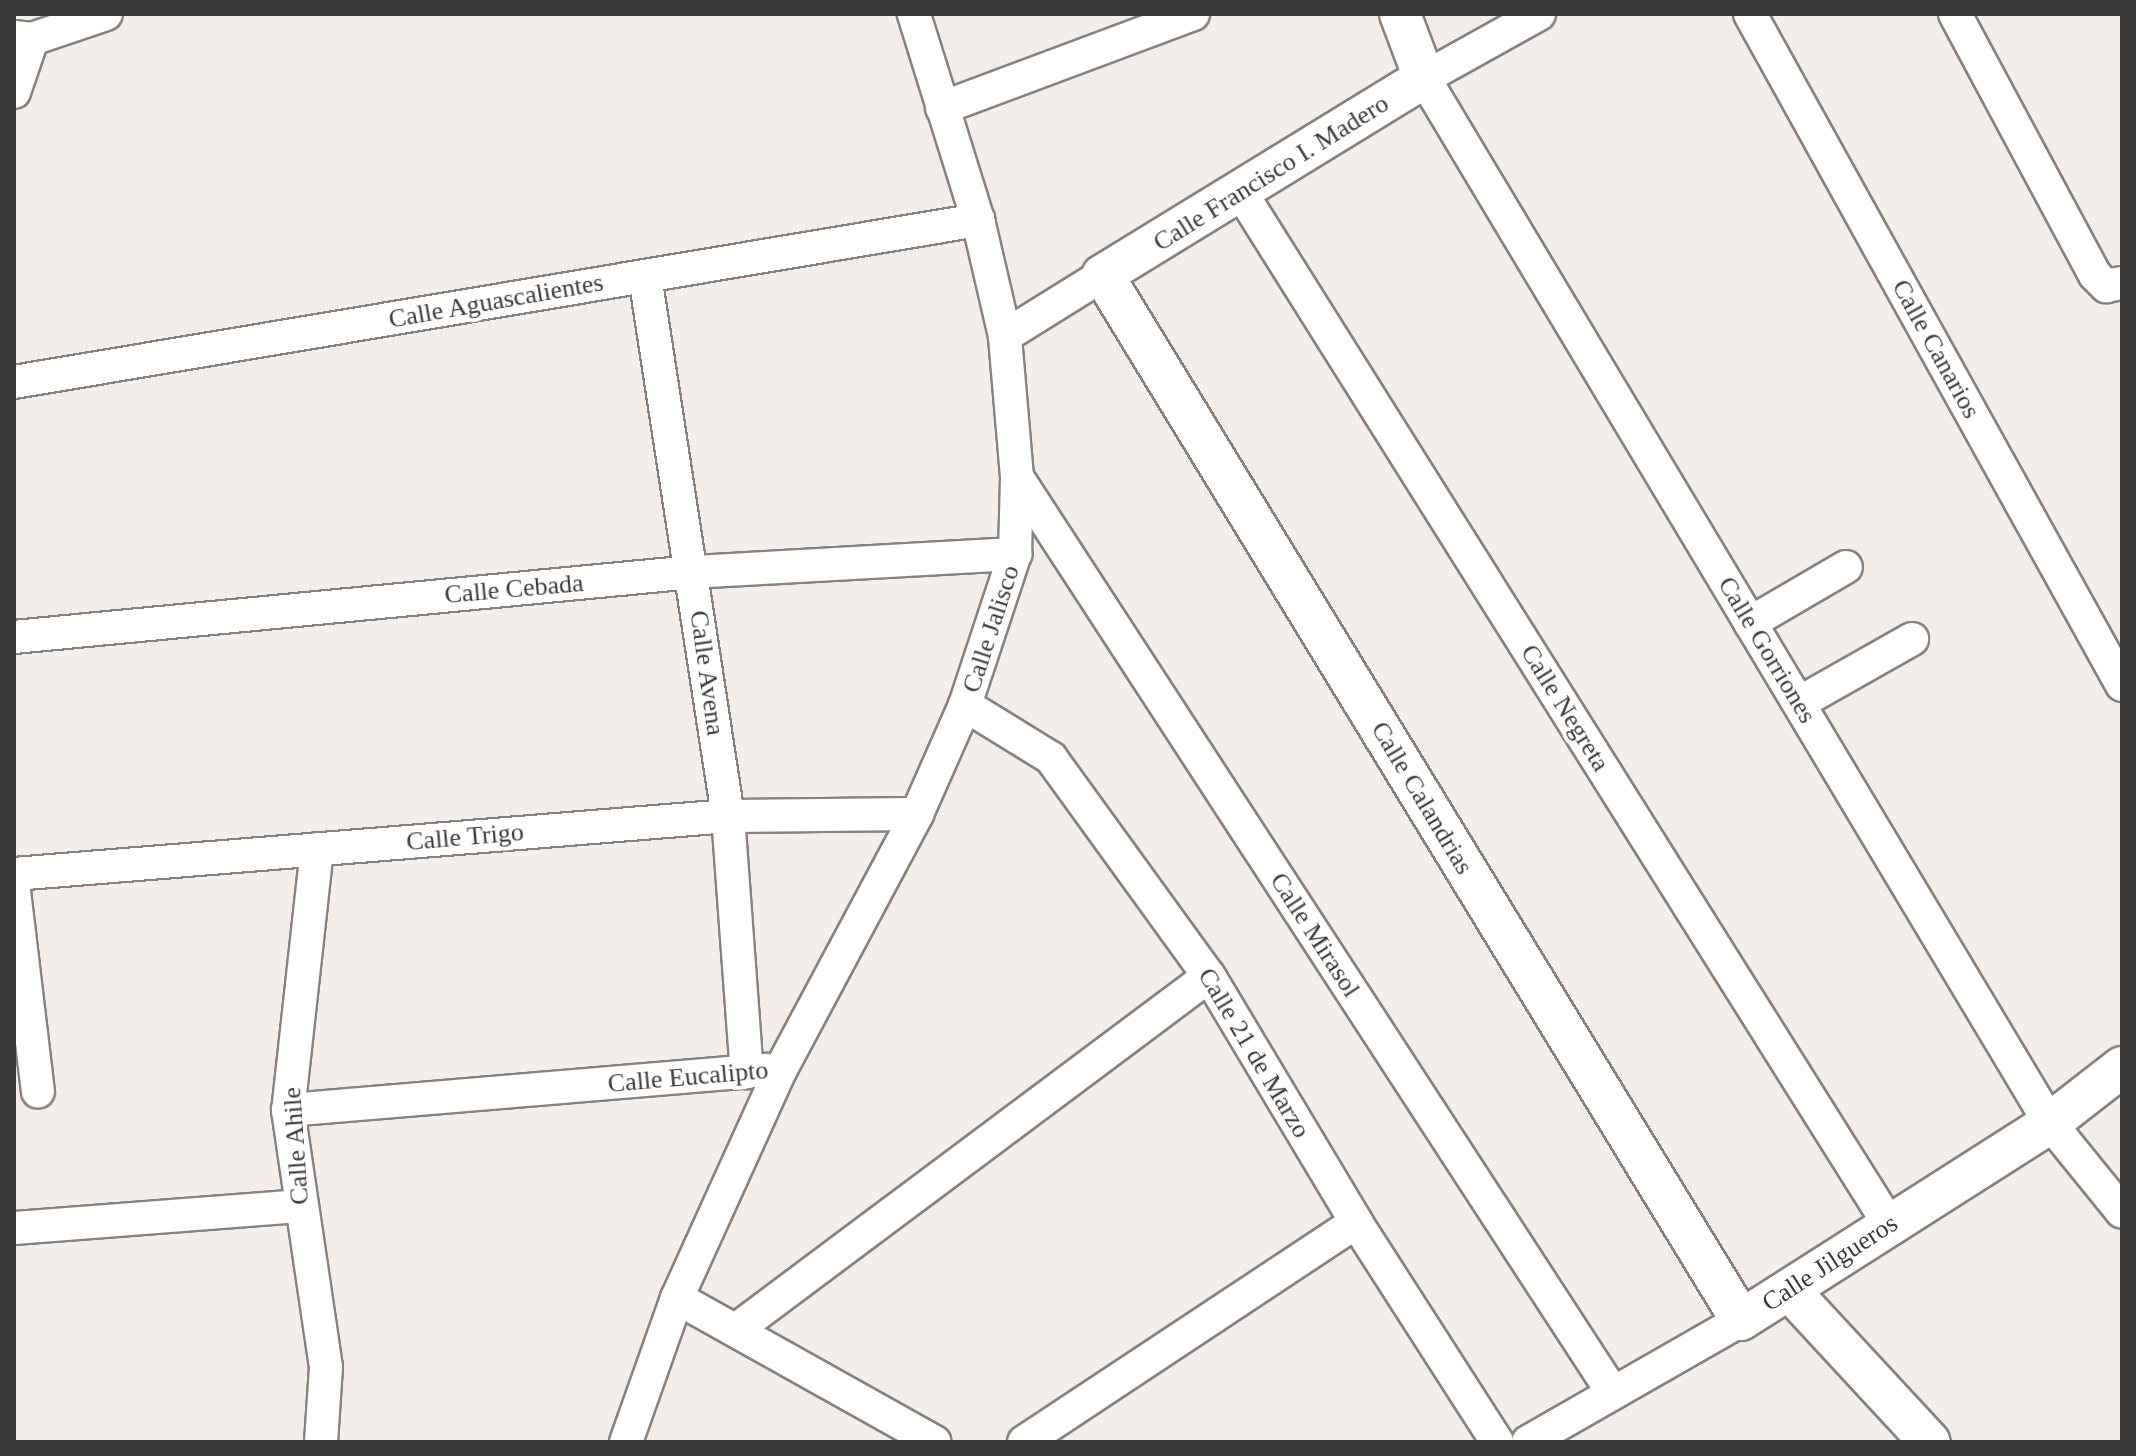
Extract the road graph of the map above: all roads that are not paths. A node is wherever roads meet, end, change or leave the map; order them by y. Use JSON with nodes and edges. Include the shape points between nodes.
{"nodes":[{"id":1,"x":106,"y":14,"type":"edge"},
{"id":2,"x":914,"y":14,"type":"edge"},
{"id":3,"x":1193,"y":14,"type":"edge"},
{"id":4,"x":1400,"y":14,"type":"edge"},
{"id":5,"x":1539,"y":14,"type":"edge"},
{"id":6,"x":1750,"y":14,"type":"edge"},
{"id":7,"x":1955,"y":14,"type":"edge"},
{"id":8,"x":23,"y":38,"type":"edge"},
{"id":9,"x":1424,"y":78,"type":"junction"},
{"id":10,"x":14,"y":92,"type":"edge"},
{"id":11,"x":942,"y":108,"type":"junction"},
{"id":12,"x":1240,"y":191,"type":"junction"},
{"id":13,"x":978,"y":220,"type":"junction"},
{"id":14,"x":1103,"y":275,"type":"junction"},
{"id":15,"x":645,"y":276,"type":"junction"},
{"id":16,"x":2114,"y":284,"type":"edge"},
{"id":17,"x":1005,"y":336,"type":"junction"},
{"id":18,"x":14,"y":382,"type":"edge"},
{"id":19,"x":1017,"y":477,"type":"junction"},
{"id":20,"x":1015,"y":554,"type":"junction"},
{"id":21,"x":1846,"y":567,"type":"dead end"},
{"id":22,"x":693,"y":572,"type":"junction"},
{"id":23,"x":1750,"y":623,"type":"junction"},
{"id":24,"x":14,"y":637,"type":"edge"},
{"id":25,"x":1912,"y":639,"type":"dead end"},
{"id":26,"x":2122,"y":685,"type":"edge"},
{"id":27,"x":1799,"y":703,"type":"junction"},
{"id":28,"x":965,"y":705,"type":"junction"},
{"id":29,"x":917,"y":814,"type":"junction"},
{"id":30,"x":728,"y":816,"type":"junction"},
{"id":31,"x":317,"y":849,"type":"junction"},
{"id":32,"x":14,"y":874,"type":"edge"},
{"id":33,"x":14,"y":891,"type":"edge"},
{"id":34,"x":1209,"y":976,"type":"junction"},
{"id":35,"x":2122,"y":1067,"type":"edge"},
{"id":36,"x":781,"y":1069,"type":"junction"},
{"id":37,"x":747,"y":1072,"type":"junction"},
{"id":38,"x":38,"y":1092,"type":"dead end"},
{"id":39,"x":288,"y":1110,"type":"junction"},
{"id":40,"x":2050,"y":1123,"type":"junction"},
{"id":41,"x":299,"y":1206,"type":"junction"},
{"id":42,"x":2122,"y":1212,"type":"edge"},
{"id":43,"x":1356,"y":1222,"type":"junction"},
{"id":44,"x":1889,"y":1224,"type":"junction"},
{"id":45,"x":14,"y":1228,"type":"edge"},
{"id":46,"x":1789,"y":1290,"type":"junction"},
{"id":47,"x":677,"y":1298,"type":"junction"},
{"id":48,"x":1741,"y":1320,"type":"junction"},
{"id":49,"x":737,"y":1329,"type":"junction"},
{"id":50,"x":1613,"y":1393,"type":"junction"},
{"id":51,"x":321,"y":1442,"type":"edge"},
{"id":52,"x":626,"y":1442,"type":"edge"},
{"id":53,"x":935,"y":1442,"type":"edge"},
{"id":54,"x":1024,"y":1442,"type":"edge"},
{"id":55,"x":1497,"y":1442,"type":"edge"},
{"id":56,"x":1528,"y":1442,"type":"edge"},
{"id":57,"x":1930,"y":1442,"type":"edge"}],
"edges":[{"from":1,"to":8,"type":"street"},
{"from":2,"to":11,"type":"street","name":"Calle Jalisco"},
{"from":3,"to":11,"type":"street"},
{"from":4,"to":9,"type":"street"},
{"from":5,"to":9,"type":"street","name":"Calle Francisco I. Madero"},
{"from":6,"to":26,"type":"street","name":"Calle Canarios"},
{"from":7,"to":16,"type":"street","via":[[2095,275]]},
{"from":8,"to":10,"type":"street"},
{"from":9,"to":12,"type":"street","name":"Calle Francisco I. Madero"},
{"from":9,"to":23,"type":"street","name":"Calle Gorriones"},
{"from":11,"to":13,"type":"street","name":"Calle Jalisco"},
{"from":12,"to":14,"type":"street","name":"Calle Francisco I. Madero"},
{"from":12,"to":44,"type":"street","name":"Calle Negreta"},
{"from":13,"to":15,"type":"street","name":"Calle Aguascalientes"},
{"from":13,"to":17,"type":"street","name":"Calle Jalisco"},
{"from":14,"to":17,"type":"street","name":"Calle Francisco I. Madero"},
{"from":14,"to":48,"type":"street","name":"Calle Calandrias"},
{"from":15,"to":18,"type":"street","name":"Calle Aguascalientes"},
{"from":15,"to":22,"type":"street","name":"Calle Avena"},
{"from":17,"to":19,"type":"street","name":"Calle Jalisco"},
{"from":19,"to":20,"type":"street","name":"Calle Jalisco"},
{"from":19,"to":50,"type":"street","name":"Calle Mirasol"},
{"from":20,"to":22,"type":"street","name":"Calle Cebada"},
{"from":20,"to":28,"type":"street","name":"Calle Jalisco"},
{"from":21,"to":23,"type":"street"},
{"from":22,"to":24,"type":"street","name":"Calle Cebada"},
{"from":22,"to":30,"type":"street","name":"Calle Avena"},
{"from":23,"to":27,"type":"street","name":"Calle Gorriones"},
{"from":25,"to":27,"type":"street"},
{"from":27,"to":40,"type":"street","name":"Calle Gorriones"},
{"from":28,"to":29,"type":"street","name":"Calle Jalisco"},
{"from":28,"to":34,"type":"street","name":"Calle 21 de Marzo","via":[[1051,758]]},
{"from":29,"to":30,"type":"street","name":"Calle Trigo"},
{"from":29,"to":36,"type":"street","name":"Calle Jalisco"},
{"from":30,"to":31,"type":"street","name":"Calle Trigo"},
{"from":30,"to":37,"type":"street","name":"Calle Avena"},
{"from":31,"to":32,"type":"street","name":"Calle Trigo"},
{"from":31,"to":39,"type":"street","name":"Calle Ahile"},
{"from":33,"to":38,"type":"street"},
{"from":34,"to":43,"type":"street","name":"Calle 21 de Marzo"},
{"from":34,"to":49,"type":"street"},
{"from":35,"to":40,"type":"street","name":"Calle Jilgueros"},
{"from":36,"to":37,"type":"street","name":"Calle Eucalipto"},
{"from":36,"to":47,"type":"street","name":"Calle Eucalipto"},
{"from":37,"to":39,"type":"street","name":"Calle Eucalipto"},
{"from":39,"to":41,"type":"street","name":"Calle Ahile"},
{"from":40,"to":42,"type":"street","name":"Calle Gorriones"},
{"from":40,"to":44,"type":"street","name":"Calle Jilgueros"},
{"from":41,"to":45,"type":"street"},
{"from":41,"to":51,"type":"street","name":"Calle Ahile","via":[[326,1367]]},
{"from":43,"to":54,"type":"street"},
{"from":43,"to":55,"type":"street","name":"Calle 21 de Marzo"},
{"from":44,"to":46,"type":"street","name":"Calle Jilgueros"},
{"from":46,"to":48,"type":"street","name":"Calle Jilgueros"},
{"from":46,"to":57,"type":"street"},
{"from":47,"to":49,"type":"street"},
{"from":47,"to":52,"type":"street","name":"Calle Eucalipto"},
{"from":48,"to":50,"type":"street","name":"Calle Jilgueros"},
{"from":49,"to":53,"type":"street"},
{"from":50,"to":56,"type":"street","name":"Calle Jilgueros"}]}
